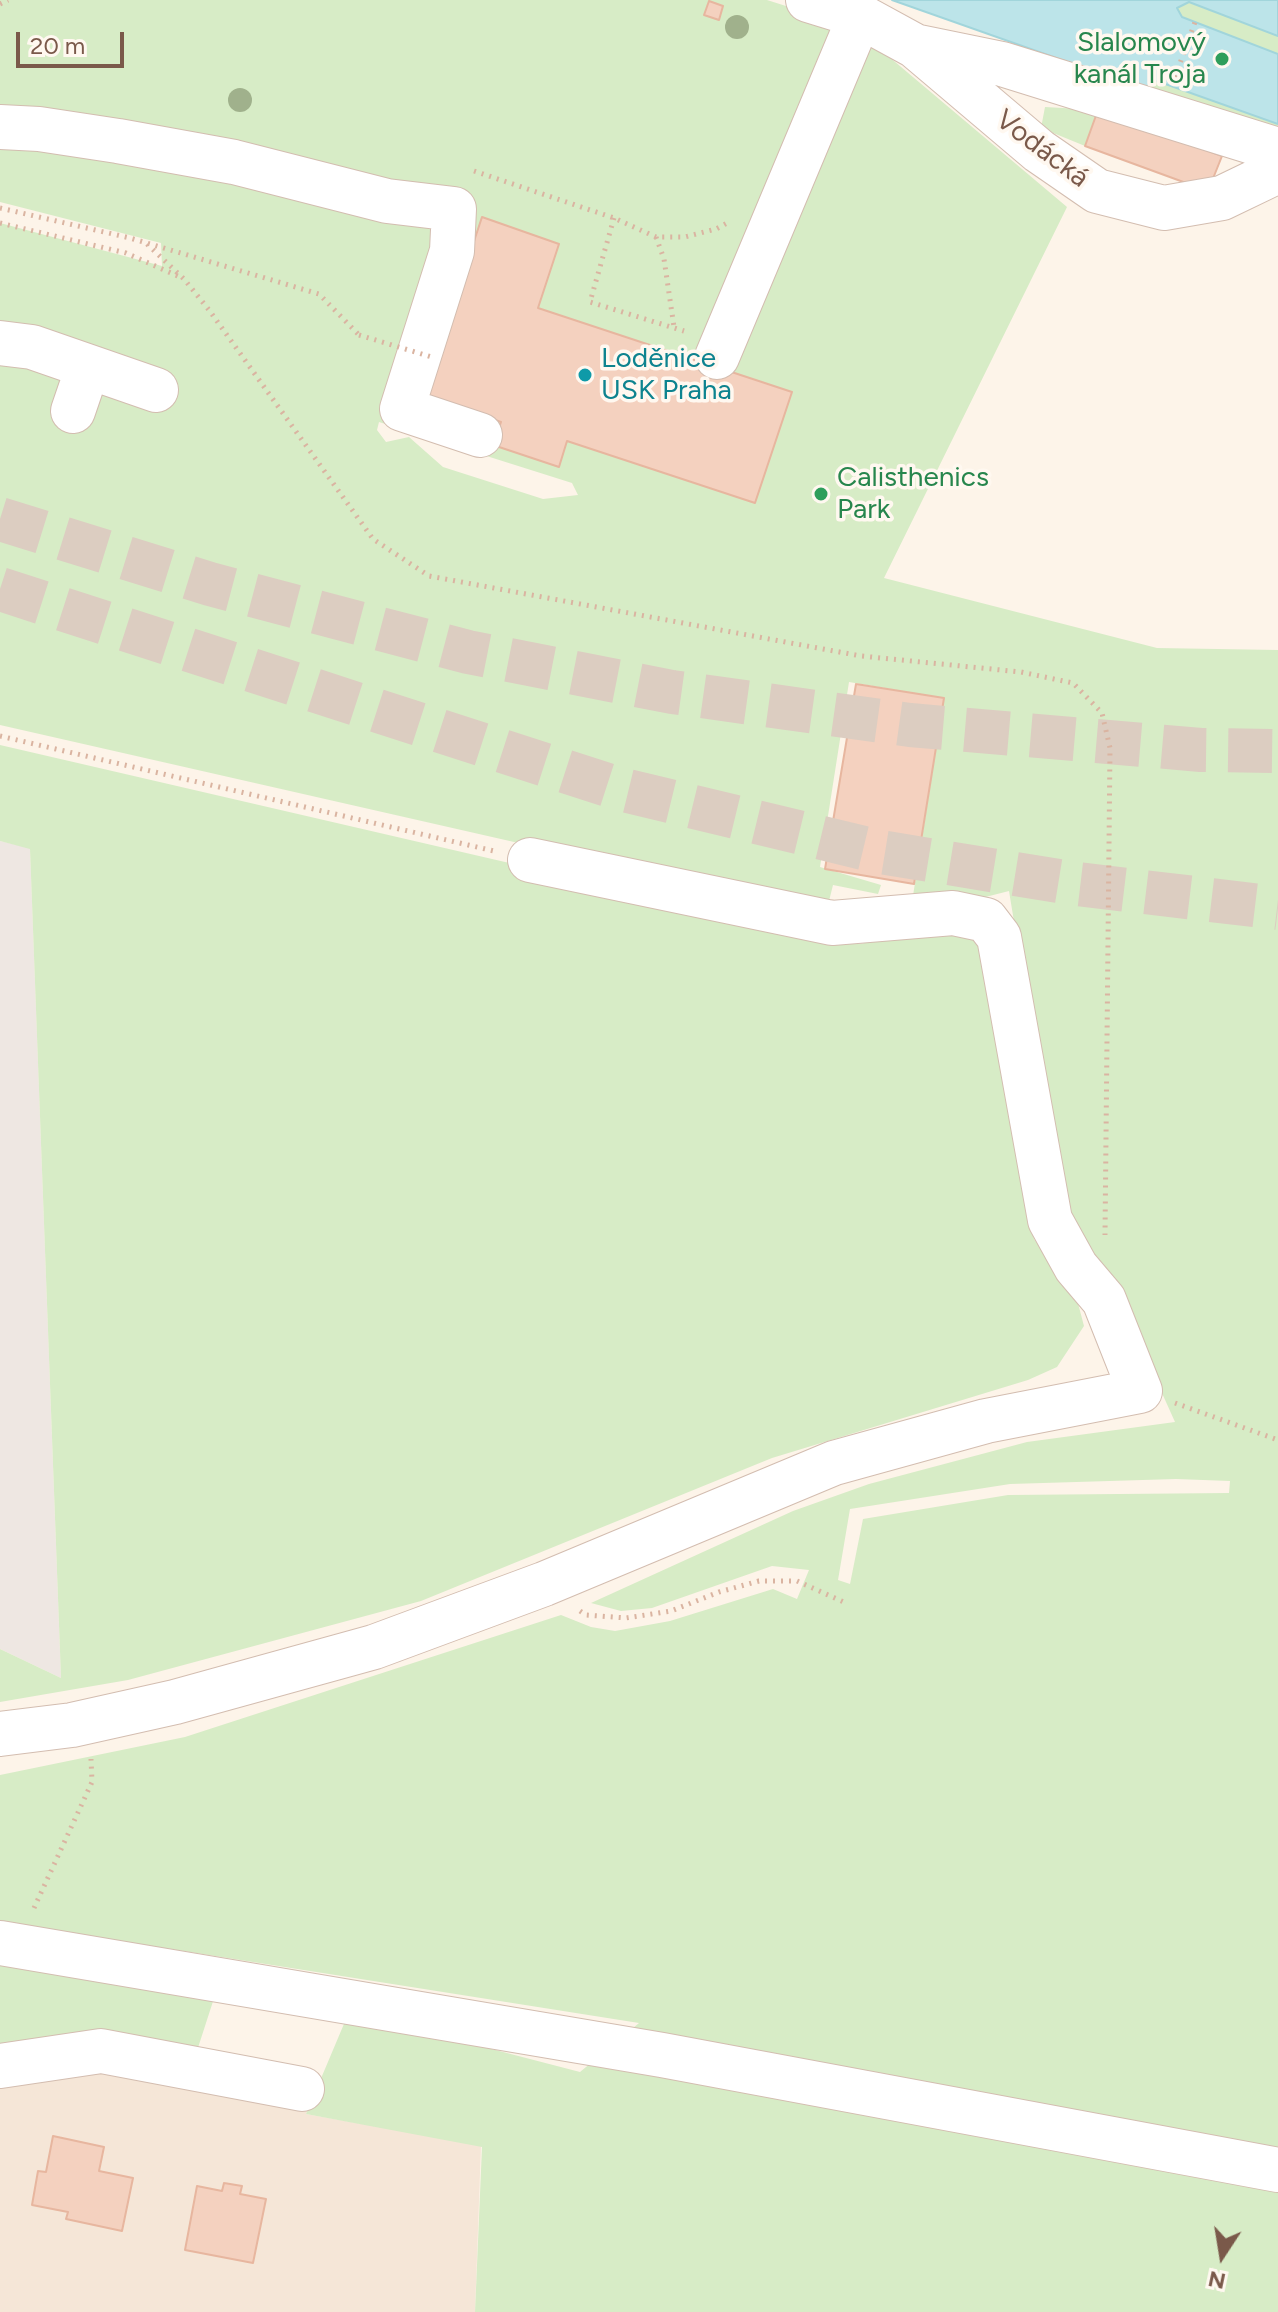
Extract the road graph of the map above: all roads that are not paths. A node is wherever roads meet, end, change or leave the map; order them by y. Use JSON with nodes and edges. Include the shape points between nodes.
{"nodes":[{"id":1,"x":808,"y":0,"type":"edge"},
{"id":2,"x":860,"y":16,"type":"junction"},
{"id":3,"x":915,"y":46,"type":"junction"},
{"id":4,"x":0,"y":127,"type":"edge"},
{"id":5,"x":1278,"y":150,"type":"edge"},
{"id":6,"x":1278,"y":171,"type":"edge"},
{"id":7,"x":0,"y":343,"type":"edge"},
{"id":8,"x":720,"y":350,"type":"road end"},
{"id":9,"x":88,"y":367,"type":"junction"},
{"id":10,"x":156,"y":390,"type":"dead end"},
{"id":11,"x":73,"y":411,"type":"dead end"},
{"id":12,"x":480,"y":435,"type":"dead end"},
{"id":13,"x":530,"y":860,"type":"road end"},
{"id":14,"x":0,"y":1734,"type":"edge"},
{"id":15,"x":8,"y":1944,"type":"edge"},
{"id":16,"x":0,"y":2066,"type":"edge"},
{"id":17,"x":302,"y":2089,"type":"dead end"},
{"id":18,"x":1278,"y":2170,"type":"edge"}],
"edges":[{"from":1,"to":2,"type":"street","name":"Vodácká"},
{"from":2,"to":3,"type":"street","name":"Vodácká"},
{"from":2,"to":8,"type":"street"},
{"from":3,"to":5,"type":"street","name":"Vodácká","via":[[1002,64]]},
{"from":3,"to":6,"type":"street","name":"Vodácká","via":[[1039,151],[1097,191],[1164,208],[1222,198]]},
{"from":4,"to":12,"type":"street","via":[[234,162],[387,201],[464,190],[452,251],[402,409]]},
{"from":7,"to":9,"type":"street","via":[[32,347]]},
{"from":9,"to":10,"type":"street"},
{"from":9,"to":11,"type":"street"},
{"from":13,"to":14,"type":"street","via":[[832,923],[953,913],[986,920],[999,937],[1050,1220],[1076,1267],[1104,1300],[1140,1391],[986,1421],[834,1463],[544,1584],[374,1647],[72,1725]]},
{"from":15,"to":18,"type":"street","via":[[662,2055]]},
{"from":16,"to":17,"type":"street","via":[[101,2051]]}]}
